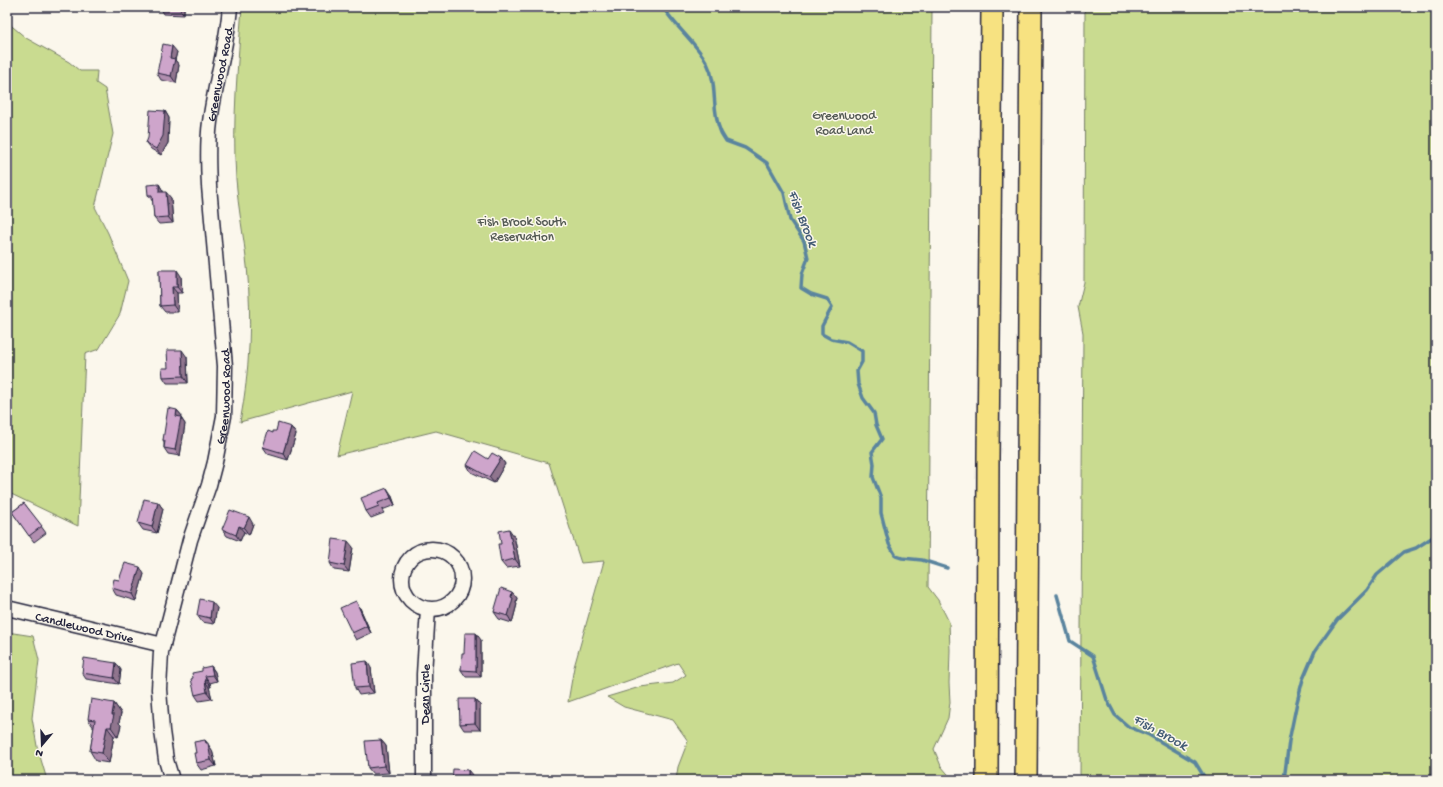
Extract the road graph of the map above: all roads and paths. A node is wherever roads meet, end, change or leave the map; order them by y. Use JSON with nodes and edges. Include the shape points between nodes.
{"nodes":[{"id":1,"x":230,"y":7,"type":"edge"},
{"id":2,"x":992,"y":7,"type":"edge"},
{"id":3,"x":1031,"y":7,"type":"edge"},
{"id":4,"x":7,"y":608,"type":"edge"},
{"id":5,"x":428,"y":609,"type":"junction"},
{"id":6,"x":163,"y":645,"type":"junction"},
{"id":7,"x":172,"y":780,"type":"edge"},
{"id":8,"x":424,"y":780,"type":"edge"},
{"id":9,"x":987,"y":780,"type":"edge"},
{"id":10,"x":1026,"y":780,"type":"edge"}],
"edges":[{"from":1,"to":6,"type":"street","name":"Greenwood Road","via":[[210,122],[208,158],[208,186],[225,366],[224,416],[209,485],[190,540]]},
{"from":2,"to":9,"type":"highway"},
{"from":3,"to":10,"type":"highway"},
{"from":4,"to":6,"type":"street","name":"Candlewood Drive"},
{"from":5,"to":5,"type":"street","via":[[441,608],[452,602],[462,585],[459,566],[451,556],[440,550],[419,552],[408,561],[403,574],[406,594],[416,604]]},
{"from":5,"to":8,"type":"street","name":"Dean Circle","via":[[424,674]]},
{"from":6,"to":7,"type":"street","name":"Greenwood Road","via":[[159,689],[166,760]]}]}
